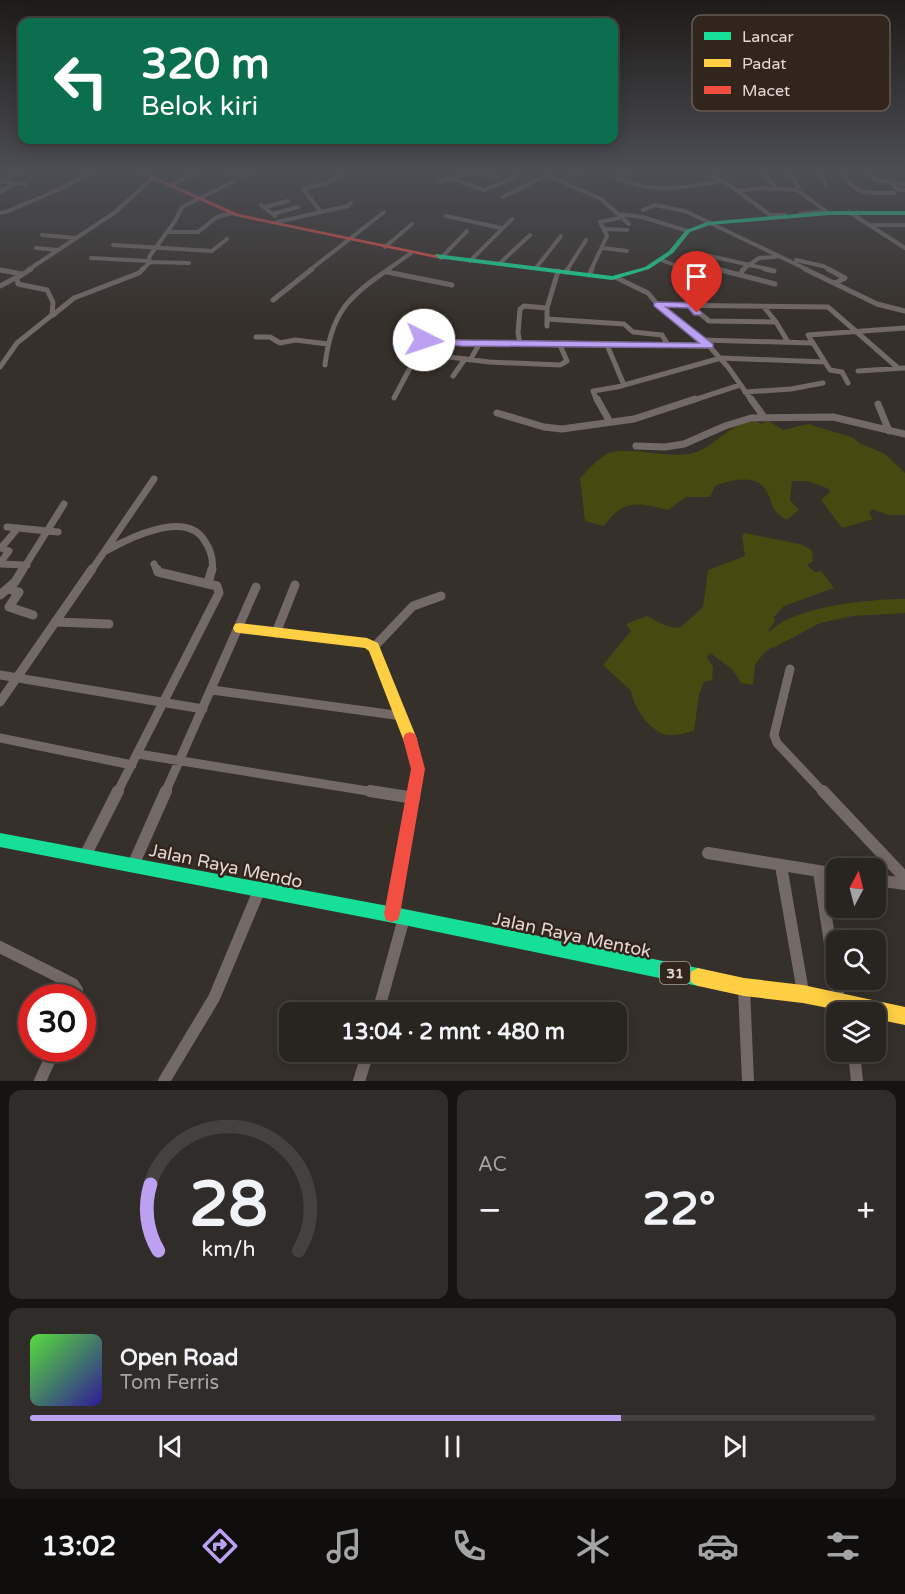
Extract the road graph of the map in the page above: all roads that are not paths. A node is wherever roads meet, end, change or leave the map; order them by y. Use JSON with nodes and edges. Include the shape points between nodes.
{"nodes":[{"id":1,"x":102,"y":220,"type":"edge"},
{"id":2,"x":174,"y":220,"type":"edge"},
{"id":3,"x":213,"y":220,"type":"edge"},
{"id":4,"x":283,"y":220,"type":"edge"},
{"id":5,"x":374,"y":220,"type":"edge"},
{"id":6,"x":466,"y":220,"type":"edge"},
{"id":7,"x":510,"y":220,"type":"edge"},
{"id":8,"x":605,"y":220,"type":"edge"},
{"id":9,"x":625,"y":220,"type":"edge"},
{"id":10,"x":653,"y":220,"type":"edge"},
{"id":11,"x":708,"y":220,"type":"edge"},
{"id":12,"x":731,"y":220,"type":"edge"},
{"id":13,"x":863,"y":220,"type":"edge"},
{"id":14,"x":712,"y":222,"type":"junction"},
{"id":15,"x":412,"y":224,"type":"dead end"},
{"id":16,"x":629,"y":224,"type":"dead end"},
{"id":17,"x":870,"y":225,"type":"junction"},
{"id":18,"x":905,"y":225,"type":"edge"},
{"id":19,"x":501,"y":228,"type":"junction"},
{"id":20,"x":606,"y":229,"type":"junction"},
{"id":21,"x":627,"y":230,"type":"dead end"},
{"id":22,"x":467,"y":231,"type":"dead end"},
{"id":23,"x":688,"y":231,"type":"junction"},
{"id":24,"x":167,"y":232,"type":"junction"},
{"id":25,"x":42,"y":235,"type":"dead end"},
{"id":26,"x":530,"y":236,"type":"dead end"},
{"id":27,"x":561,"y":236,"type":"dead end"},
{"id":28,"x":76,"y":238,"type":"junction"},
{"id":29,"x":352,"y":238,"type":"junction"},
{"id":30,"x":227,"y":239,"type":"dead end"},
{"id":31,"x":586,"y":240,"type":"dead end"},
{"id":32,"x":113,"y":244,"type":"dead end"},
{"id":33,"x":157,"y":246,"type":"junction"},
{"id":34,"x":385,"y":247,"type":"junction"},
{"id":35,"x":36,"y":248,"type":"dead end"},
{"id":36,"x":603,"y":248,"type":"junction"},
{"id":37,"x":905,"y":248,"type":"edge"},
{"id":38,"x":58,"y":250,"type":"junction"},
{"id":39,"x":627,"y":251,"type":"dead end"},
{"id":40,"x":411,"y":253,"type":"junction"},
{"id":41,"x":710,"y":256,"type":"dead end"},
{"id":42,"x":91,"y":258,"type":"dead end"},
{"id":43,"x":441,"y":258,"type":"junction"},
{"id":44,"x":783,"y":258,"type":"junction"},
{"id":45,"x":661,"y":260,"type":"junction"},
{"id":46,"x":470,"y":261,"type":"junction"},
{"id":47,"x":149,"y":262,"type":"junction"},
{"id":48,"x":812,"y":263,"type":"junction"},
{"id":49,"x":189,"y":264,"type":"dead end"},
{"id":50,"x":499,"y":264,"type":"junction"},
{"id":51,"x":746,"y":265,"type":"junction"},
{"id":52,"x":803,"y":267,"type":"junction"},
{"id":53,"x":536,"y":268,"type":"junction"},
{"id":54,"x":0,"y":270,"type":"edge"},
{"id":55,"x":562,"y":271,"type":"junction"},
{"id":56,"x":774,"y":271,"type":"dead end"},
{"id":57,"x":387,"y":272,"type":"junction"},
{"id":58,"x":21,"y":275,"type":"junction"},
{"id":59,"x":589,"y":275,"type":"junction"},
{"id":60,"x":739,"y":275,"type":"junction"},
{"id":61,"x":617,"y":278,"type":"junction"},
{"id":62,"x":836,"y":283,"type":"junction"},
{"id":63,"x":1,"y":285,"type":"edge"},
{"id":64,"x":452,"y":285,"type":"dead end"},
{"id":65,"x":775,"y":285,"type":"dead end"},
{"id":66,"x":273,"y":300,"type":"dead end"},
{"id":67,"x":657,"y":304,"type":"junction"},
{"id":68,"x":690,"y":305,"type":"junction"},
{"id":69,"x":764,"y":307,"type":"junction"},
{"id":70,"x":547,"y":308,"type":"junction"},
{"id":71,"x":905,"y":311,"type":"edge"},
{"id":72,"x":52,"y":315,"type":"junction"},
{"id":73,"x":776,"y":322,"type":"junction"},
{"id":74,"x":905,"y":328,"type":"edge"},
{"id":75,"x":855,"y":330,"type":"junction"},
{"id":76,"x":256,"y":337,"type":"dead end"},
{"id":77,"x":702,"y":340,"type":"junction"},
{"id":78,"x":788,"y":342,"type":"junction"},
{"id":79,"x":480,"y":343,"type":"junction"},
{"id":80,"x":813,"y":343,"type":"junction"},
{"id":81,"x":328,"y":344,"type":"junction"},
{"id":82,"x":520,"y":344,"type":"junction"},
{"id":83,"x":560,"y":345,"type":"junction"},
{"id":84,"x":607,"y":345,"type":"junction"},
{"id":85,"x":668,"y":345,"type":"junction"},
{"id":86,"x":709,"y":346,"type":"junction"},
{"id":87,"x":418,"y":353,"type":"junction"},
{"id":88,"x":3,"y":358,"type":"edge"},
{"id":89,"x":721,"y":358,"type":"junction"},
{"id":90,"x":467,"y":360,"type":"junction"},
{"id":91,"x":825,"y":362,"type":"junction"},
{"id":92,"x":325,"y":365,"type":"dead end"},
{"id":93,"x":0,"y":367,"type":"edge"},
{"id":94,"x":902,"y":368,"type":"edge"},
{"id":95,"x":858,"y":371,"type":"dead end"},
{"id":96,"x":453,"y":376,"type":"dead end"},
{"id":97,"x":823,"y":383,"type":"dead end"},
{"id":98,"x":848,"y":383,"type":"dead end"},
{"id":99,"x":624,"y":385,"type":"junction"},
{"id":100,"x":740,"y":385,"type":"junction"},
{"id":101,"x":745,"y":392,"type":"junction"},
{"id":102,"x":394,"y":398,"type":"dead end"},
{"id":103,"x":878,"y":404,"type":"dead end"},
{"id":104,"x":497,"y":413,"type":"dead end"},
{"id":105,"x":764,"y":417,"type":"junction"},
{"id":106,"x":610,"y":422,"type":"junction"},
{"id":107,"x":889,"y":431,"type":"junction"},
{"id":108,"x":905,"y":434,"type":"edge"},
{"id":109,"x":636,"y":446,"type":"dead end"},
{"id":110,"x":154,"y":479,"type":"dead end"},
{"id":111,"x":64,"y":504,"type":"dead end"},
{"id":112,"x":7,"y":527,"type":"dead end"},
{"id":113,"x":18,"y":528,"type":"junction"},
{"id":114,"x":49,"y":531,"type":"junction"},
{"id":115,"x":58,"y":532,"type":"dead end"},
{"id":116,"x":102,"y":554,"type":"junction"},
{"id":117,"x":0,"y":564,"type":"edge"},
{"id":118,"x":154,"y":564,"type":"dead end"},
{"id":119,"x":27,"y":565,"type":"junction"},
{"id":120,"x":208,"y":584,"type":"junction"},
{"id":121,"x":295,"y":585,"type":"dead end"},
{"id":122,"x":256,"y":587,"type":"dead end"},
{"id":123,"x":8,"y":589,"type":"junction"},
{"id":124,"x":0,"y":595,"type":"edge"},
{"id":125,"x":441,"y":596,"type":"dead end"},
{"id":126,"x":33,"y":615,"type":"dead end"},
{"id":127,"x":55,"y":622,"type":"junction"},
{"id":128,"x":109,"y":624,"type":"dead end"},
{"id":129,"x":239,"y":628,"type":"junction"},
{"id":130,"x":276,"y":633,"type":"junction"},
{"id":131,"x":374,"y":647,"type":"junction"},
{"id":132,"x":790,"y":669,"type":"dead end"},
{"id":133,"x":0,"y":675,"type":"edge"},
{"id":134,"x":16,"y":678,"type":"junction"},
{"id":135,"x":212,"y":690,"type":"junction"},
{"id":136,"x":0,"y":702,"type":"edge"},
{"id":137,"x":163,"y":702,"type":"junction"},
{"id":138,"x":203,"y":709,"type":"junction"},
{"id":139,"x":402,"y":716,"type":"junction"},
{"id":140,"x":0,"y":738,"type":"edge"},
{"id":141,"x":138,"y":754,"type":"junction"},
{"id":142,"x":181,"y":761,"type":"junction"},
{"id":143,"x":132,"y":765,"type":"junction"},
{"id":144,"x":414,"y":798,"type":"junction"},
{"id":145,"x":0,"y":840,"type":"edge"},
{"id":146,"x":708,"y":853,"type":"dead end"},
{"id":147,"x":85,"y":855,"type":"junction"},
{"id":148,"x":134,"y":864,"type":"junction"},
{"id":149,"x":781,"y":866,"type":"junction"},
{"id":150,"x":819,"y":872,"type":"junction"},
{"id":151,"x":826,"y":873,"type":"edge"},
{"id":152,"x":905,"y":878,"type":"edge"},
{"id":153,"x":886,"y":881,"type":"edge"},
{"id":154,"x":905,"y":884,"type":"edge"},
{"id":155,"x":258,"y":891,"type":"junction"},
{"id":156,"x":398,"y":915,"type":"junction"},
{"id":157,"x":445,"y":925,"type":"joint"},
{"id":158,"x":0,"y":947,"type":"edge"},
{"id":159,"x":73,"y":984,"type":"edge"},
{"id":160,"x":744,"y":987,"type":"junction"},
{"id":161,"x":803,"y":994,"type":"junction"},
{"id":162,"x":380,"y":1002,"type":"edge"},
{"id":163,"x":832,"y":1002,"type":"edge"},
{"id":164,"x":846,"y":1002,"type":"edge"},
{"id":165,"x":886,"y":1013,"type":"edge"},
{"id":166,"x":905,"y":1016,"type":"edge"},
{"id":167,"x":49,"y":1062,"type":"edge"},
{"id":168,"x":365,"y":1062,"type":"edge"},
{"id":169,"x":855,"y":1062,"type":"edge"},
{"id":170,"x":40,"y":1081,"type":"edge"},
{"id":171,"x":164,"y":1081,"type":"edge"},
{"id":172,"x":359,"y":1081,"type":"edge"},
{"id":173,"x":748,"y":1081,"type":"edge"},
{"id":174,"x":857,"y":1081,"type":"edge"}],
"edges":[{"from":1,"to":28,"type":"street"},
{"from":2,"to":24,"type":"street"},
{"from":3,"to":24,"type":"street","via":[[198,232]]},
{"from":4,"to":29,"type":"main road"},
{"from":5,"to":29,"type":"street"},
{"from":6,"to":19,"type":"street"},
{"from":7,"to":19,"type":"street"},
{"from":8,"to":20,"type":"street","via":[[600,222]]},
{"from":9,"to":16,"type":"street"},
{"from":10,"to":23,"type":"street"},
{"from":11,"to":14,"type":"street"},
{"from":12,"to":14,"type":"main road"},
{"from":13,"to":17,"type":"street"},
{"from":14,"to":23,"type":"main road"},
{"from":14,"to":44,"type":"street"},
{"from":15,"to":34,"type":"street"},
{"from":17,"to":18,"type":"street"},
{"from":17,"to":37,"type":"street"},
{"from":19,"to":46,"type":"street"},
{"from":20,"to":21,"type":"street"},
{"from":20,"to":36,"type":"street"},
{"from":22,"to":43,"type":"street"},
{"from":23,"to":45,"type":"main road"},
{"from":24,"to":33,"type":"street"},
{"from":25,"to":28,"type":"street"},
{"from":26,"to":50,"type":"street"},
{"from":27,"to":53,"type":"street"},
{"from":28,"to":38,"type":"street"},
{"from":29,"to":34,"type":"main road"},
{"from":29,"to":66,"type":"street"},
{"from":30,"to":33,"type":"street","via":[[214,251]]},
{"from":31,"to":55,"type":"street"},
{"from":32,"to":33,"type":"street"},
{"from":33,"to":47,"type":"street"},
{"from":34,"to":40,"type":"main road"},
{"from":35,"to":38,"type":"street"},
{"from":36,"to":39,"type":"street"},
{"from":36,"to":59,"type":"street"},
{"from":38,"to":58,"type":"street"},
{"from":40,"to":43,"type":"main road"},
{"from":40,"to":57,"type":"street"},
{"from":41,"to":51,"type":"street"},
{"from":42,"to":47,"type":"street"},
{"from":43,"to":46,"type":"main road"},
{"from":44,"to":48,"type":"street"},
{"from":44,"to":51,"type":"street","via":[[763,257]]},
{"from":44,"to":52,"type":"street"},
{"from":45,"to":60,"type":"street","via":[[685,269],[706,266]]},
{"from":45,"to":61,"type":"main road"},
{"from":46,"to":50,"type":"main road"},
{"from":47,"to":49,"type":"street"},
{"from":47,"to":72,"type":"street","via":[[139,273],[74,298]]},
{"from":48,"to":52,"type":"street"},
{"from":48,"to":62,"type":"street","via":[[845,278]]},
{"from":50,"to":53,"type":"main road"},
{"from":51,"to":56,"type":"street"},
{"from":51,"to":60,"type":"street"},
{"from":52,"to":62,"type":"street"},
{"from":53,"to":55,"type":"main road"},
{"from":54,"to":58,"type":"street"},
{"from":55,"to":59,"type":"main road"},
{"from":55,"to":70,"type":"street"},
{"from":57,"to":64,"type":"street"},
{"from":57,"to":81,"type":"street","via":[[349,300],[336,317]]},
{"from":58,"to":63,"type":"street"},
{"from":58,"to":72,"type":"street","via":[[16,280],[18,284],[47,290],[54,304]]},
{"from":59,"to":61,"type":"main road"},
{"from":60,"to":65,"type":"street"},
{"from":61,"to":67,"type":"street","via":[[648,292]]},
{"from":62,"to":71,"type":"street","via":[[877,304]]},
{"from":67,"to":68,"type":"street"},
{"from":67,"to":77,"type":"street"},
{"from":68,"to":69,"type":"street"},
{"from":68,"to":73,"type":"street","via":[[709,321]]},
{"from":69,"to":73,"type":"street"},
{"from":69,"to":75,"type":"street","via":[[828,307]]},
{"from":70,"to":82,"type":"street","via":[[520,309]]},
{"from":70,"to":85,"type":"street","via":[[547,323],[622,324],[633,332],[662,335]]},
{"from":72,"to":88,"type":"street"},
{"from":73,"to":78,"type":"street"},
{"from":74,"to":75,"type":"street"},
{"from":75,"to":80,"type":"street","via":[[808,335]]},
{"from":75,"to":94,"type":"street"},
{"from":76,"to":81,"type":"street","via":[[270,337],[280,343],[295,340]]},
{"from":77,"to":78,"type":"street"},
{"from":77,"to":86,"type":"street"},
{"from":78,"to":80,"type":"street"},
{"from":79,"to":82,"type":"street"},
{"from":79,"to":87,"type":"street","via":[[424,340]]},
{"from":79,"to":90,"type":"street"},
{"from":80,"to":91,"type":"street"},
{"from":81,"to":92,"type":"street"},
{"from":82,"to":83,"type":"street"},
{"from":83,"to":84,"type":"street"},
{"from":83,"to":90,"type":"street","via":[[567,358],[564,364]]},
{"from":84,"to":85,"type":"street"},
{"from":84,"to":99,"type":"street"},
{"from":85,"to":86,"type":"street"},
{"from":86,"to":89,"type":"street"},
{"from":87,"to":90,"type":"street"},
{"from":87,"to":102,"type":"street"},
{"from":88,"to":93,"type":"street"},
{"from":89,"to":91,"type":"street"},
{"from":89,"to":99,"type":"street"},
{"from":89,"to":100,"type":"street"},
{"from":90,"to":96,"type":"street"},
{"from":91,"to":98,"type":"street","via":[[831,370],[842,372]]},
{"from":94,"to":95,"type":"street"},
{"from":97,"to":101,"type":"street"},
{"from":99,"to":106,"type":"street","via":[[593,391]]},
{"from":100,"to":101,"type":"street"},
{"from":100,"to":106,"type":"street","via":[[634,419]]},
{"from":101,"to":105,"type":"street"},
{"from":103,"to":107,"type":"street"},
{"from":104,"to":106,"type":"street","via":[[552,429]]},
{"from":105,"to":107,"type":"street","via":[[833,417]]},
{"from":105,"to":109,"type":"street","via":[[725,426],[684,444]]},
{"from":107,"to":108,"type":"street"},
{"from":110,"to":116,"type":"street"},
{"from":111,"to":114,"type":"street"},
{"from":112,"to":113,"type":"street"},
{"from":113,"to":114,"type":"street"},
{"from":113,"to":117,"type":"street","via":[[1,548],[9,551]]},
{"from":114,"to":115,"type":"street"},
{"from":114,"to":119,"type":"street"},
{"from":116,"to":120,"type":"street","via":[[146,531],[190,528],[204,538],[213,556]]},
{"from":116,"to":127,"type":"street"},
{"from":117,"to":119,"type":"street"},
{"from":118,"to":120,"type":"street","via":[[158,572]]},
{"from":119,"to":123,"type":"street"},
{"from":120,"to":137,"type":"street","via":[[219,588],[219,592]]},
{"from":121,"to":130,"type":"street"},
{"from":122,"to":129,"type":"street"},
{"from":123,"to":124,"type":"street"},
{"from":123,"to":126,"type":"street","via":[[19,592],[9,607]]},
{"from":125,"to":131,"type":"street","via":[[413,606]]},
{"from":127,"to":128,"type":"street"},
{"from":127,"to":134,"type":"street"},
{"from":129,"to":130,"type":"main road"},
{"from":129,"to":135,"type":"street"},
{"from":130,"to":131,"type":"main road"},
{"from":131,"to":139,"type":"main road"},
{"from":132,"to":152,"type":"street","via":[[774,735],[777,743]]},
{"from":133,"to":134,"type":"street"},
{"from":134,"to":136,"type":"street"},
{"from":134,"to":137,"type":"street"},
{"from":135,"to":138,"type":"street"},
{"from":135,"to":139,"type":"street"},
{"from":137,"to":138,"type":"street"},
{"from":137,"to":141,"type":"street"},
{"from":138,"to":142,"type":"street"},
{"from":139,"to":144,"type":"main road","via":[[417,758]]},
{"from":140,"to":143,"type":"street"},
{"from":141,"to":142,"type":"street"},
{"from":141,"to":143,"type":"street"},
{"from":142,"to":144,"type":"street"},
{"from":142,"to":148,"type":"street"},
{"from":143,"to":147,"type":"street"},
{"from":144,"to":156,"type":"main road"},
{"from":145,"to":147,"type":"main road","name":"Jalan Raya Mendo","number":"31"},
{"from":146,"to":149,"type":"street"},
{"from":147,"to":148,"type":"main road","name":"Jalan Raya Mendo","number":"31"},
{"from":148,"to":155,"type":"main road","name":"Jalan Raya Mendo","number":"31"},
{"from":149,"to":150,"type":"street"},
{"from":149,"to":161,"type":"street"},
{"from":150,"to":151,"type":"street"},
{"from":150,"to":164,"type":"street"},
{"from":153,"to":154,"type":"street"},
{"from":155,"to":156,"type":"main road","name":"Jalan Raya Mendo","number":"31"},
{"from":155,"to":171,"type":"street","via":[[214,998]]},
{"from":156,"to":157,"type":"main road","name":"Jalan Raya Mendo","number":"31"},
{"from":156,"to":162,"type":"street"},
{"from":157,"to":160,"type":"main road","name":"Jalan Raya Mentok","number":"31"},
{"from":158,"to":159,"type":"street"},
{"from":160,"to":161,"type":"main road","name":"Jalan Raya Mentok","number":"31"},
{"from":160,"to":173,"type":"street"},
{"from":161,"to":163,"type":"main road","name":"Jalan Raya Mentok","number":"31"},
{"from":165,"to":166,"type":"main road","name":"Jalan Raya Mentok","number":"31"},
{"from":167,"to":170,"type":"street"},
{"from":168,"to":172,"type":"street"},
{"from":169,"to":174,"type":"street"}]}
